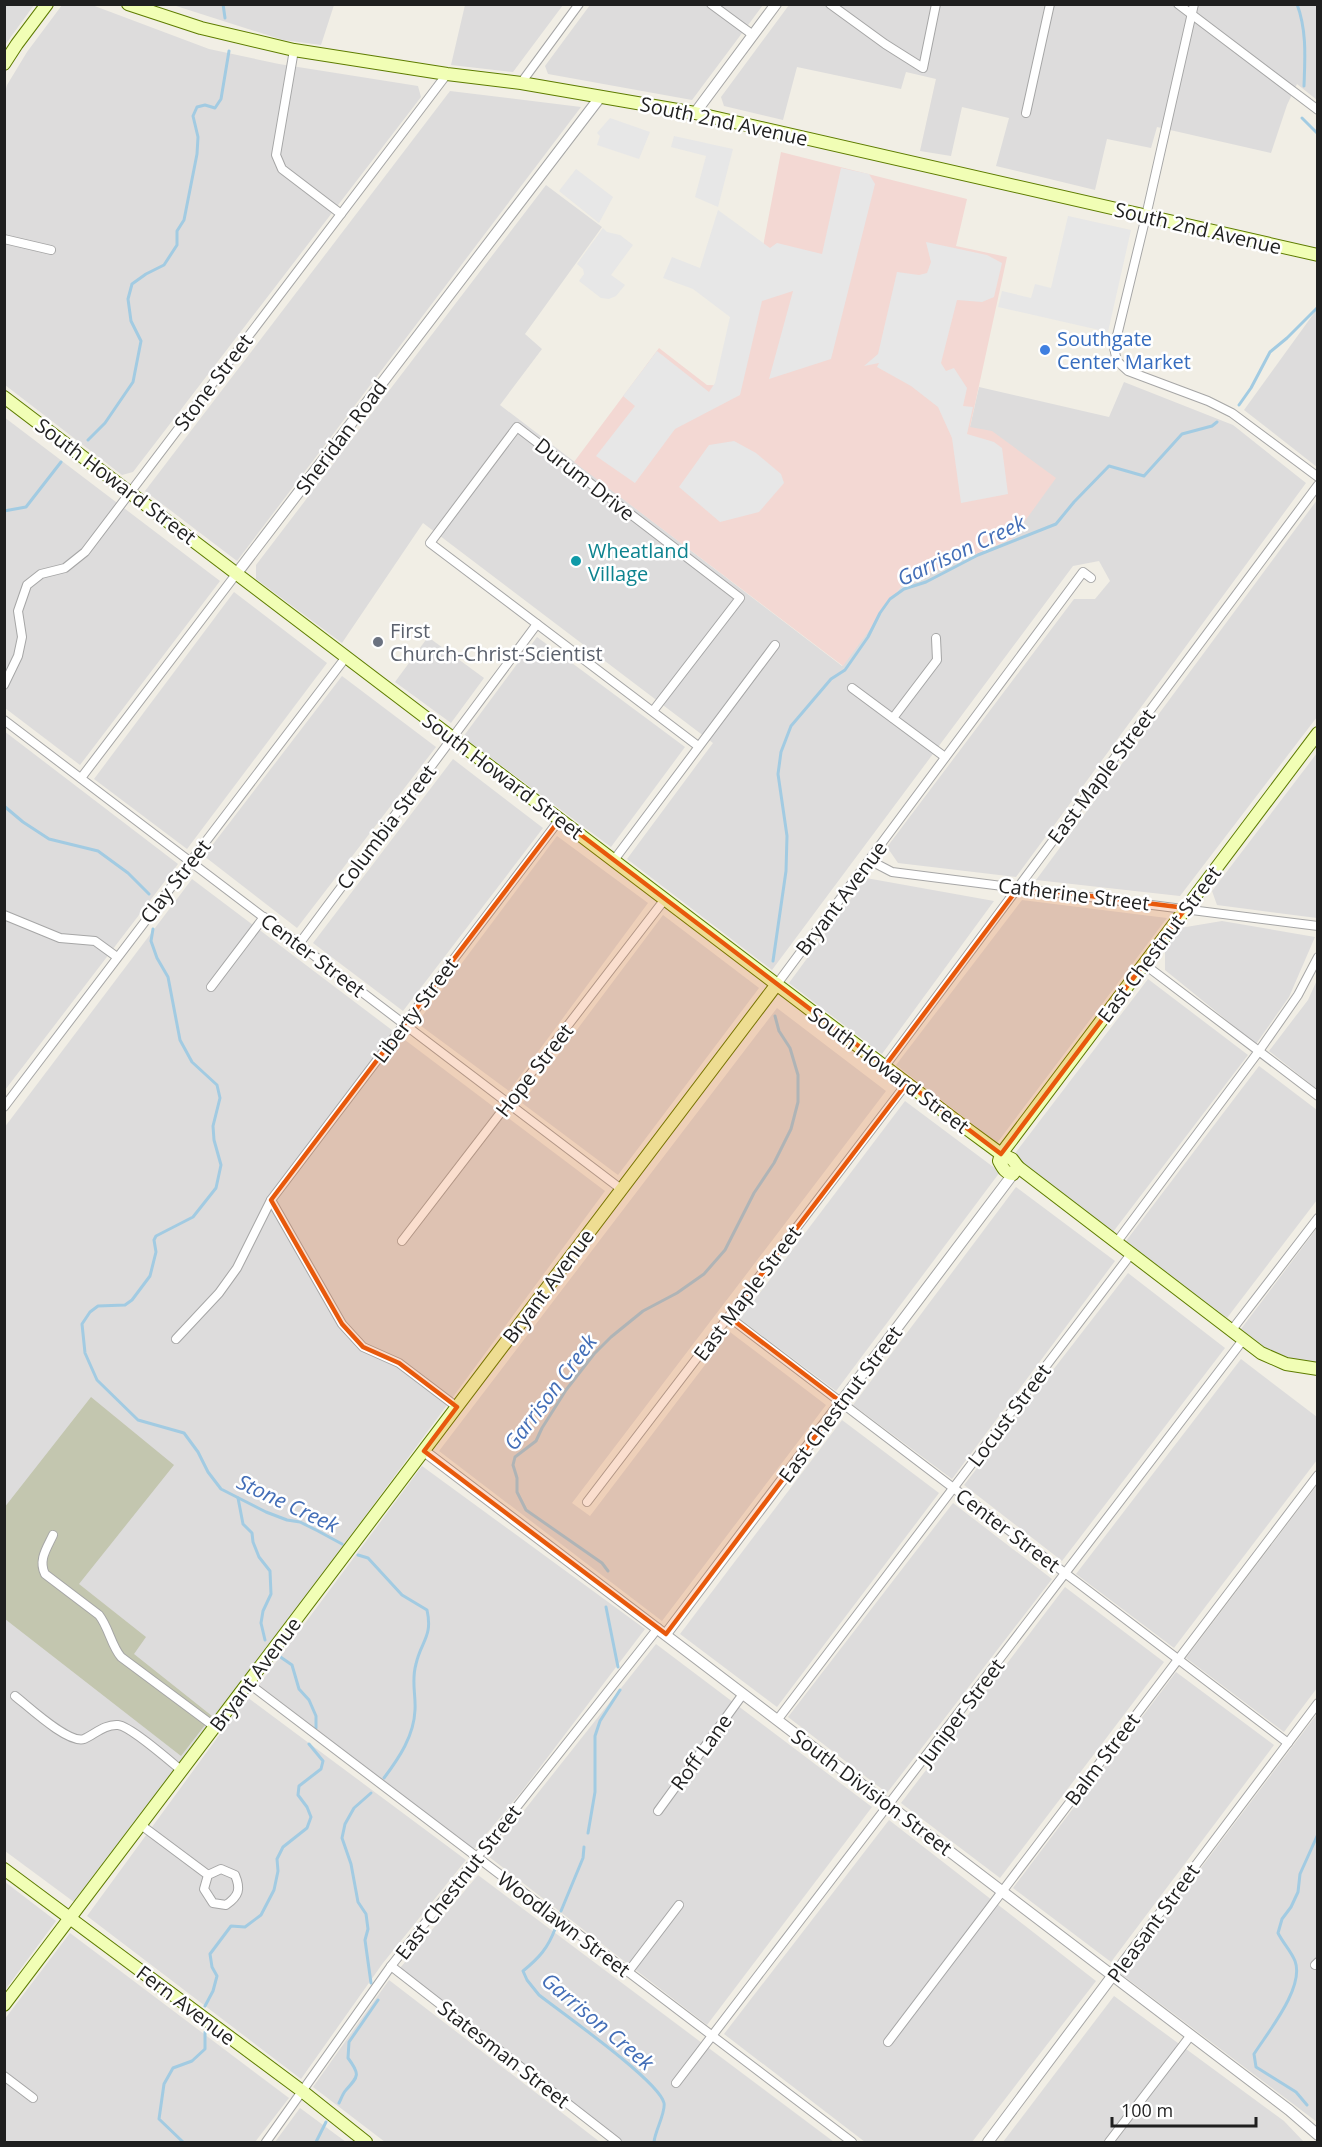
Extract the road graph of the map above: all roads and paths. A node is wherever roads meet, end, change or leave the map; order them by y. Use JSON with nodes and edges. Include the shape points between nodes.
{"nodes":[{"id":1,"x":47,"y":4,"type":"edge"},
{"id":2,"x":128,"y":4,"type":"edge"},
{"id":3,"x":579,"y":4,"type":"edge"},
{"id":4,"x":711,"y":4,"type":"edge"},
{"id":5,"x":776,"y":4,"type":"edge"},
{"id":6,"x":830,"y":4,"type":"edge"},
{"id":7,"x":936,"y":4,"type":"edge"},
{"id":8,"x":1050,"y":4,"type":"edge"},
{"id":9,"x":1178,"y":4,"type":"edge"},
{"id":10,"x":1194,"y":4,"type":"edge"},
{"id":11,"x":1191,"y":14,"type":"junction"},
{"id":12,"x":753,"y":35,"type":"junction"},
{"id":13,"x":294,"y":50,"type":"junction"},
{"id":14,"x":4,"y":64,"type":"edge"},
{"id":15,"x":447,"y":74,"type":"junction"},
{"id":16,"x":521,"y":83,"type":"junction"},
{"id":17,"x":602,"y":96,"type":"junction"},
{"id":18,"x":1317,"y":110,"type":"edge"},
{"id":19,"x":1026,"y":112,"type":"dead end"},
{"id":20,"x":695,"y":113,"type":"junction"},
{"id":21,"x":341,"y":214,"type":"junction"},
{"id":22,"x":1146,"y":216,"type":"junction"},
{"id":23,"x":4,"y":239,"type":"edge"},
{"id":24,"x":51,"y":250,"type":"dead end"},
{"id":25,"x":1317,"y":255,"type":"edge"},
{"id":26,"x":4,"y":397,"type":"edge"},
{"id":27,"x":1317,"y":477,"type":"edge"},
{"id":28,"x":1317,"y":485,"type":"edge"},
{"id":29,"x":129,"y":492,"type":"junction"},
{"id":30,"x":237,"y":573,"type":"junction"},
{"id":31,"x":1091,"y":578,"type":"dead end"},
{"id":32,"x":537,"y":624,"type":"junction"},
{"id":33,"x":936,"y":638,"type":"dead end"},
{"id":34,"x":775,"y":645,"type":"dead end"},
{"id":35,"x":346,"y":657,"type":"junction"},
{"id":36,"x":4,"y":685,"type":"edge"},
{"id":37,"x":852,"y":688,"type":"dead end"},
{"id":38,"x":653,"y":711,"type":"junction"},
{"id":39,"x":893,"y":718,"type":"junction"},
{"id":40,"x":4,"y":720,"type":"edge"},
{"id":41,"x":1317,"y":733,"type":"edge"},
{"id":42,"x":453,"y":738,"type":"junction"},
{"id":43,"x":698,"y":746,"type":"junction"},
{"id":44,"x":945,"y":757,"type":"junction"},
{"id":45,"x":81,"y":778,"type":"junction"},
{"id":46,"x":560,"y":819,"type":"junction"},
{"id":47,"x":614,"y":860,"type":"junction"},
{"id":48,"x":868,"y":860,"type":"junction"},
{"id":49,"x":191,"y":861,"type":"junction"},
{"id":50,"x":1018,"y":887,"type":"junction"},
{"id":51,"x":665,"y":899,"type":"junction"},
{"id":52,"x":1186,"y":908,"type":"junction"},
{"id":53,"x":4,"y":915,"type":"edge"},
{"id":54,"x":264,"y":917,"type":"junction"},
{"id":55,"x":1317,"y":926,"type":"edge"},
{"id":56,"x":299,"y":944,"type":"junction"},
{"id":57,"x":117,"y":957,"type":"junction"},
{"id":58,"x":1317,"y":957,"type":"edge"},
{"id":59,"x":1144,"y":964,"type":"junction"},
{"id":60,"x":777,"y":984,"type":"junction"},
{"id":61,"x":211,"y":987,"type":"dead end"},
{"id":62,"x":404,"y":1024,"type":"junction"},
{"id":63,"x":1259,"y":1051,"type":"junction"},
{"id":64,"x":885,"y":1066,"type":"junction"},
{"id":65,"x":907,"y":1083,"type":"junction"},
{"id":66,"x":1317,"y":1096,"type":"edge"},
{"id":67,"x":508,"y":1104,"type":"junction"},
{"id":68,"x":4,"y":1107,"type":"edge"},
{"id":69,"x":1001,"y":1154,"type":"junction"},
{"id":70,"x":1015,"y":1171,"type":"junction"},
{"id":71,"x":621,"y":1190,"type":"junction"},
{"id":72,"x":271,"y":1200,"type":"junction"},
{"id":73,"x":1317,"y":1218,"type":"edge"},
{"id":74,"x":402,"y":1241,"type":"dead end"},
{"id":75,"x":1116,"y":1243,"type":"junction"},
{"id":76,"x":1131,"y":1254,"type":"junction"},
{"id":77,"x":729,"y":1317,"type":"junction"},
{"id":78,"x":1231,"y":1331,"type":"junction"},
{"id":79,"x":176,"y":1339,"type":"dead end"},
{"id":80,"x":1243,"y":1340,"type":"junction"},
{"id":81,"x":1317,"y":1369,"type":"edge"},
{"id":82,"x":841,"y":1402,"type":"junction"},
{"id":83,"x":457,"y":1407,"type":"junction"},
{"id":84,"x":424,"y":1451,"type":"junction"},
{"id":85,"x":1317,"y":1475,"type":"edge"},
{"id":86,"x":953,"y":1488,"type":"junction"},
{"id":87,"x":587,"y":1502,"type":"dead end"},
{"id":88,"x":53,"y":1535,"type":"dead end"},
{"id":89,"x":1065,"y":1574,"type":"junction"},
{"id":90,"x":662,"y":1631,"type":"junction"},
{"id":91,"x":1178,"y":1659,"type":"junction"},
{"id":92,"x":248,"y":1683,"type":"junction"},
{"id":93,"x":743,"y":1694,"type":"junction"},
{"id":94,"x":15,"y":1695,"type":"dead end"},
{"id":95,"x":1317,"y":1703,"type":"edge"},
{"id":96,"x":778,"y":1719,"type":"junction"},
{"id":97,"x":215,"y":1726,"type":"junction"},
{"id":98,"x":1288,"y":1743,"type":"junction"},
{"id":99,"x":182,"y":1771,"type":"junction"},
{"id":100,"x":889,"y":1804,"type":"junction"},
{"id":101,"x":658,"y":1811,"type":"dead end"},
{"id":102,"x":141,"y":1825,"type":"junction"},
{"id":103,"x":477,"y":1858,"type":"junction"},
{"id":104,"x":4,"y":1869,"type":"edge"},
{"id":105,"x":208,"y":1875,"type":"junction"},
{"id":106,"x":1002,"y":1891,"type":"junction"},
{"id":107,"x":679,"y":1905,"type":"dead end"},
{"id":108,"x":70,"y":1919,"type":"junction"},
{"id":109,"x":391,"y":1966,"type":"junction"},
{"id":110,"x":628,"y":1972,"type":"junction"},
{"id":111,"x":1113,"y":1975,"type":"junction"},
{"id":112,"x":4,"y":2005,"type":"edge"},
{"id":113,"x":1191,"y":2035,"type":"junction"},
{"id":114,"x":712,"y":2036,"type":"junction"},
{"id":115,"x":888,"y":2042,"type":"dead end"},
{"id":116,"x":4,"y":2076,"type":"edge"},
{"id":117,"x":676,"y":2083,"type":"dead end"},
{"id":118,"x":302,"y":2091,"type":"junction"},
{"id":119,"x":33,"y":2098,"type":"dead end"},
{"id":120,"x":1317,"y":2136,"type":"edge"},
{"id":121,"x":266,"y":2142,"type":"edge"},
{"id":122,"x":366,"y":2142,"type":"edge"},
{"id":123,"x":618,"y":2142,"type":"edge"},
{"id":124,"x":852,"y":2142,"type":"edge"},
{"id":125,"x":989,"y":2142,"type":"edge"},
{"id":126,"x":1109,"y":2142,"type":"edge"}],
"edges":[{"from":1,"to":14,"type":"main road"},
{"from":2,"to":13,"type":"main road","name":"South 2nd Avenue","via":[[201,28]]},
{"from":3,"to":16,"type":"street"},
{"from":4,"to":12,"type":"street"},
{"from":5,"to":12,"type":"street"},
{"from":6,"to":7,"type":"street","via":[[923,68]]},
{"from":8,"to":19,"type":"street"},
{"from":9,"to":11,"type":"street"},
{"from":10,"to":11,"type":"street"},
{"from":11,"to":18,"type":"street"},
{"from":11,"to":22,"type":"street"},
{"from":12,"to":20,"type":"street"},
{"from":13,"to":15,"type":"main road","name":"South 2nd Avenue"},
{"from":13,"to":21,"type":"street","via":[[276,155],[282,169]]},
{"from":15,"to":16,"type":"main road","name":"South 2nd Avenue"},
{"from":15,"to":21,"type":"street","name":"Stone Street"},
{"from":16,"to":17,"type":"main road","name":"South 2nd Avenue"},
{"from":17,"to":20,"type":"main road","name":"South 2nd Avenue"},
{"from":17,"to":30,"type":"street","name":"Sheridan Road"},
{"from":20,"to":22,"type":"main road","name":"South 2nd Avenue"},
{"from":21,"to":29,"type":"street","name":"Stone Street"},
{"from":22,"to":25,"type":"main road","name":"South 2nd Avenue"},
{"from":22,"to":27,"type":"street","via":[[1114,348],[1117,361],[1128,371],[1232,413]]},
{"from":23,"to":24,"type":"street"},
{"from":26,"to":29,"type":"main road","name":"South Howard Street"},
{"from":28,"to":50,"type":"street","name":"East Maple Street"},
{"from":29,"to":30,"type":"main road","name":"South Howard Street"},
{"from":29,"to":36,"type":"street","name":"Stone Street","via":[[84,552],[65,568],[41,574],[27,585],[18,611],[22,637],[18,656]]},
{"from":30,"to":35,"type":"main road","name":"South Howard Street"},
{"from":30,"to":45,"type":"street","name":"Sheridan Road"},
{"from":31,"to":44,"type":"street","name":"Bryant Avenue","via":[[1083,573]]},
{"from":32,"to":38,"type":"street"},
{"from":32,"to":38,"type":"street","name":"Durum Drive","via":[[430,543],[518,427],[740,598]]},
{"from":32,"to":42,"type":"street","name":"Columbia Street"},
{"from":33,"to":39,"type":"street","via":[[937,660]]},
{"from":34,"to":43,"type":"street"},
{"from":35,"to":42,"type":"main road","name":"South Howard Street"},
{"from":35,"to":49,"type":"street","name":"Clay Street"},
{"from":37,"to":39,"type":"street"},
{"from":38,"to":43,"type":"street"},
{"from":39,"to":44,"type":"street"},
{"from":40,"to":45,"type":"street","name":"Center Street"},
{"from":41,"to":52,"type":"main road","name":"East Chestnut Street"},
{"from":42,"to":46,"type":"main road","name":"South Howard Street"},
{"from":42,"to":56,"type":"street","name":"Columbia Street"},
{"from":43,"to":47,"type":"street"},
{"from":44,"to":48,"type":"street","name":"Bryant Avenue"},
{"from":45,"to":49,"type":"street","name":"Center Street"},
{"from":46,"to":47,"type":"main road","name":"South Howard Street"},
{"from":46,"to":62,"type":"street","name":"Liberty Street"},
{"from":47,"to":51,"type":"main road","name":"South Howard Street"},
{"from":48,"to":50,"type":"street","name":"Catherine Street","via":[[892,872]]},
{"from":48,"to":60,"type":"street","name":"Bryant Avenue"},
{"from":49,"to":54,"type":"street","name":"Center Street"},
{"from":49,"to":57,"type":"street","name":"Clay Street"},
{"from":50,"to":52,"type":"street","name":"Catherine Street"},
{"from":50,"to":64,"type":"street","name":"East Maple Street"},
{"from":51,"to":60,"type":"main road","name":"South Howard Street"},
{"from":51,"to":67,"type":"street","name":"Hope Street"},
{"from":52,"to":55,"type":"street","name":"Catherine Street"},
{"from":52,"to":59,"type":"main road","name":"East Chestnut Street"},
{"from":53,"to":57,"type":"street","via":[[60,938],[95,941]]},
{"from":54,"to":56,"type":"street","name":"Center Street"},
{"from":54,"to":61,"type":"street"},
{"from":56,"to":62,"type":"street","name":"Center Street"},
{"from":57,"to":68,"type":"street","name":"Clay Street"},
{"from":58,"to":63,"type":"street","via":[[1298,995]]},
{"from":59,"to":63,"type":"street"},
{"from":59,"to":69,"type":"main road","name":"East Chestnut Street"},
{"from":60,"to":64,"type":"main road","name":"South Howard Street"},
{"from":60,"to":71,"type":"main road","name":"Bryant Avenue"},
{"from":62,"to":67,"type":"street","name":"Center Street"},
{"from":62,"to":72,"type":"street","name":"Liberty Street"},
{"from":63,"to":66,"type":"street"},
{"from":63,"to":75,"type":"street"},
{"from":64,"to":65,"type":"main road","name":"South Howard Street"},
{"from":65,"to":69,"type":"main road","name":"South Howard Street"},
{"from":65,"to":77,"type":"street","name":"East Maple Street"},
{"from":67,"to":71,"type":"street","name":"Center Street"},
{"from":67,"to":74,"type":"street","name":"Hope Street"},
{"from":69,"to":70,"type":"main road","via":[[999,1161],[1005,1172]]},
{"from":70,"to":75,"type":"main road","via":[[1033,1179]]},
{"from":70,"to":82,"type":"street","name":"East Chestnut Street"},
{"from":71,"to":83,"type":"main road","name":"Bryant Avenue"},
{"from":72,"to":79,"type":"street","name":"Liberty Street","via":[[237,1268]]},
{"from":72,"to":83,"type":"street","via":[[342,1324],[363,1347],[399,1363]]},
{"from":73,"to":78,"type":"street"},
{"from":75,"to":76,"type":"main road"},
{"from":76,"to":78,"type":"main road"},
{"from":76,"to":86,"type":"street","name":"Locust Street"},
{"from":77,"to":82,"type":"street","name":"Center Street"},
{"from":77,"to":87,"type":"street","name":"East Maple Street"},
{"from":78,"to":80,"type":"main road"},
{"from":80,"to":81,"type":"main road","via":[[1270,1359]]},
{"from":80,"to":89,"type":"street","name":"Juniper Street"},
{"from":82,"to":86,"type":"street","name":"Center Street"},
{"from":82,"to":90,"type":"street","name":"East Chestnut Street"},
{"from":83,"to":84,"type":"main road","name":"Bryant Avenue"},
{"from":84,"to":90,"type":"street","name":"South Division Street"},
{"from":84,"to":92,"type":"main road","name":"Bryant Avenue"},
{"from":85,"to":91,"type":"street","name":"Balm Street"},
{"from":86,"to":89,"type":"street","name":"Center Street"},
{"from":86,"to":96,"type":"street","name":"Locust Street"},
{"from":88,"to":97,"type":"street","via":[[42,1560],[45,1574],[99,1615],[121,1657]]},
{"from":89,"to":91,"type":"street","name":"Center Street"},
{"from":89,"to":100,"type":"street","name":"Juniper Street"},
{"from":90,"to":93,"type":"street","name":"South Division Street"},
{"from":90,"to":103,"type":"street","name":"East Chestnut Street"},
{"from":91,"to":98,"type":"street","name":"Center Street"},
{"from":91,"to":106,"type":"street","name":"Balm Street"},
{"from":92,"to":97,"type":"main road","name":"Bryant Avenue"},
{"from":92,"to":103,"type":"street","name":"Woodlawn Street"},
{"from":93,"to":96,"type":"street","name":"South Division Street"},
{"from":93,"to":101,"type":"street","name":"Roff Lane"},
{"from":94,"to":99,"type":"street","via":[[76,1740],[105,1727],[118,1725],[130,1730]]},
{"from":95,"to":98,"type":"street","name":"Pleasant Street"},
{"from":96,"to":100,"type":"street","name":"South Division Street"},
{"from":97,"to":99,"type":"main road","name":"Bryant Avenue"},
{"from":98,"to":111,"type":"street","name":"Pleasant Street"},
{"from":99,"to":102,"type":"main road","name":"Bryant Avenue"},
{"from":100,"to":106,"type":"street","name":"South Division Street"},
{"from":100,"to":114,"type":"street","name":"Juniper Street"},
{"from":102,"to":105,"type":"street"},
{"from":102,"to":108,"type":"main road","name":"Bryant Avenue"},
{"from":103,"to":109,"type":"street","name":"East Chestnut Street"},
{"from":103,"to":110,"type":"street","name":"Woodlawn Street"},
{"from":104,"to":108,"type":"main road","name":"Fern Avenue"},
{"from":105,"to":105,"type":"street","via":[[204,1889],[213,1903],[226,1905],[237,1898],[240,1886],[235,1875],[221,1869]]},
{"from":106,"to":111,"type":"street","name":"South Division Street"},
{"from":106,"to":115,"type":"street","name":"Balm Street"},
{"from":107,"to":110,"type":"street"},
{"from":108,"to":112,"type":"main road","name":"Bryant Avenue"},
{"from":108,"to":118,"type":"main road","name":"Fern Avenue"},
{"from":109,"to":118,"type":"street","name":"East Chestnut Street"},
{"from":109,"to":123,"type":"street","name":"Statesman Street"},
{"from":110,"to":114,"type":"street","name":"Woodlawn Street"},
{"from":111,"to":113,"type":"street","name":"South Division Street"},
{"from":111,"to":125,"type":"street","name":"Pleasant Street"},
{"from":113,"to":120,"type":"street","name":"South Division Street"},
{"from":113,"to":126,"type":"street"},
{"from":114,"to":117,"type":"street","name":"Juniper Street"},
{"from":114,"to":124,"type":"street","name":"Woodlawn Street"},
{"from":116,"to":119,"type":"street"},
{"from":118,"to":121,"type":"street","name":"East Chestnut Street"},
{"from":118,"to":122,"type":"main road","name":"Fern Avenue"}]}
